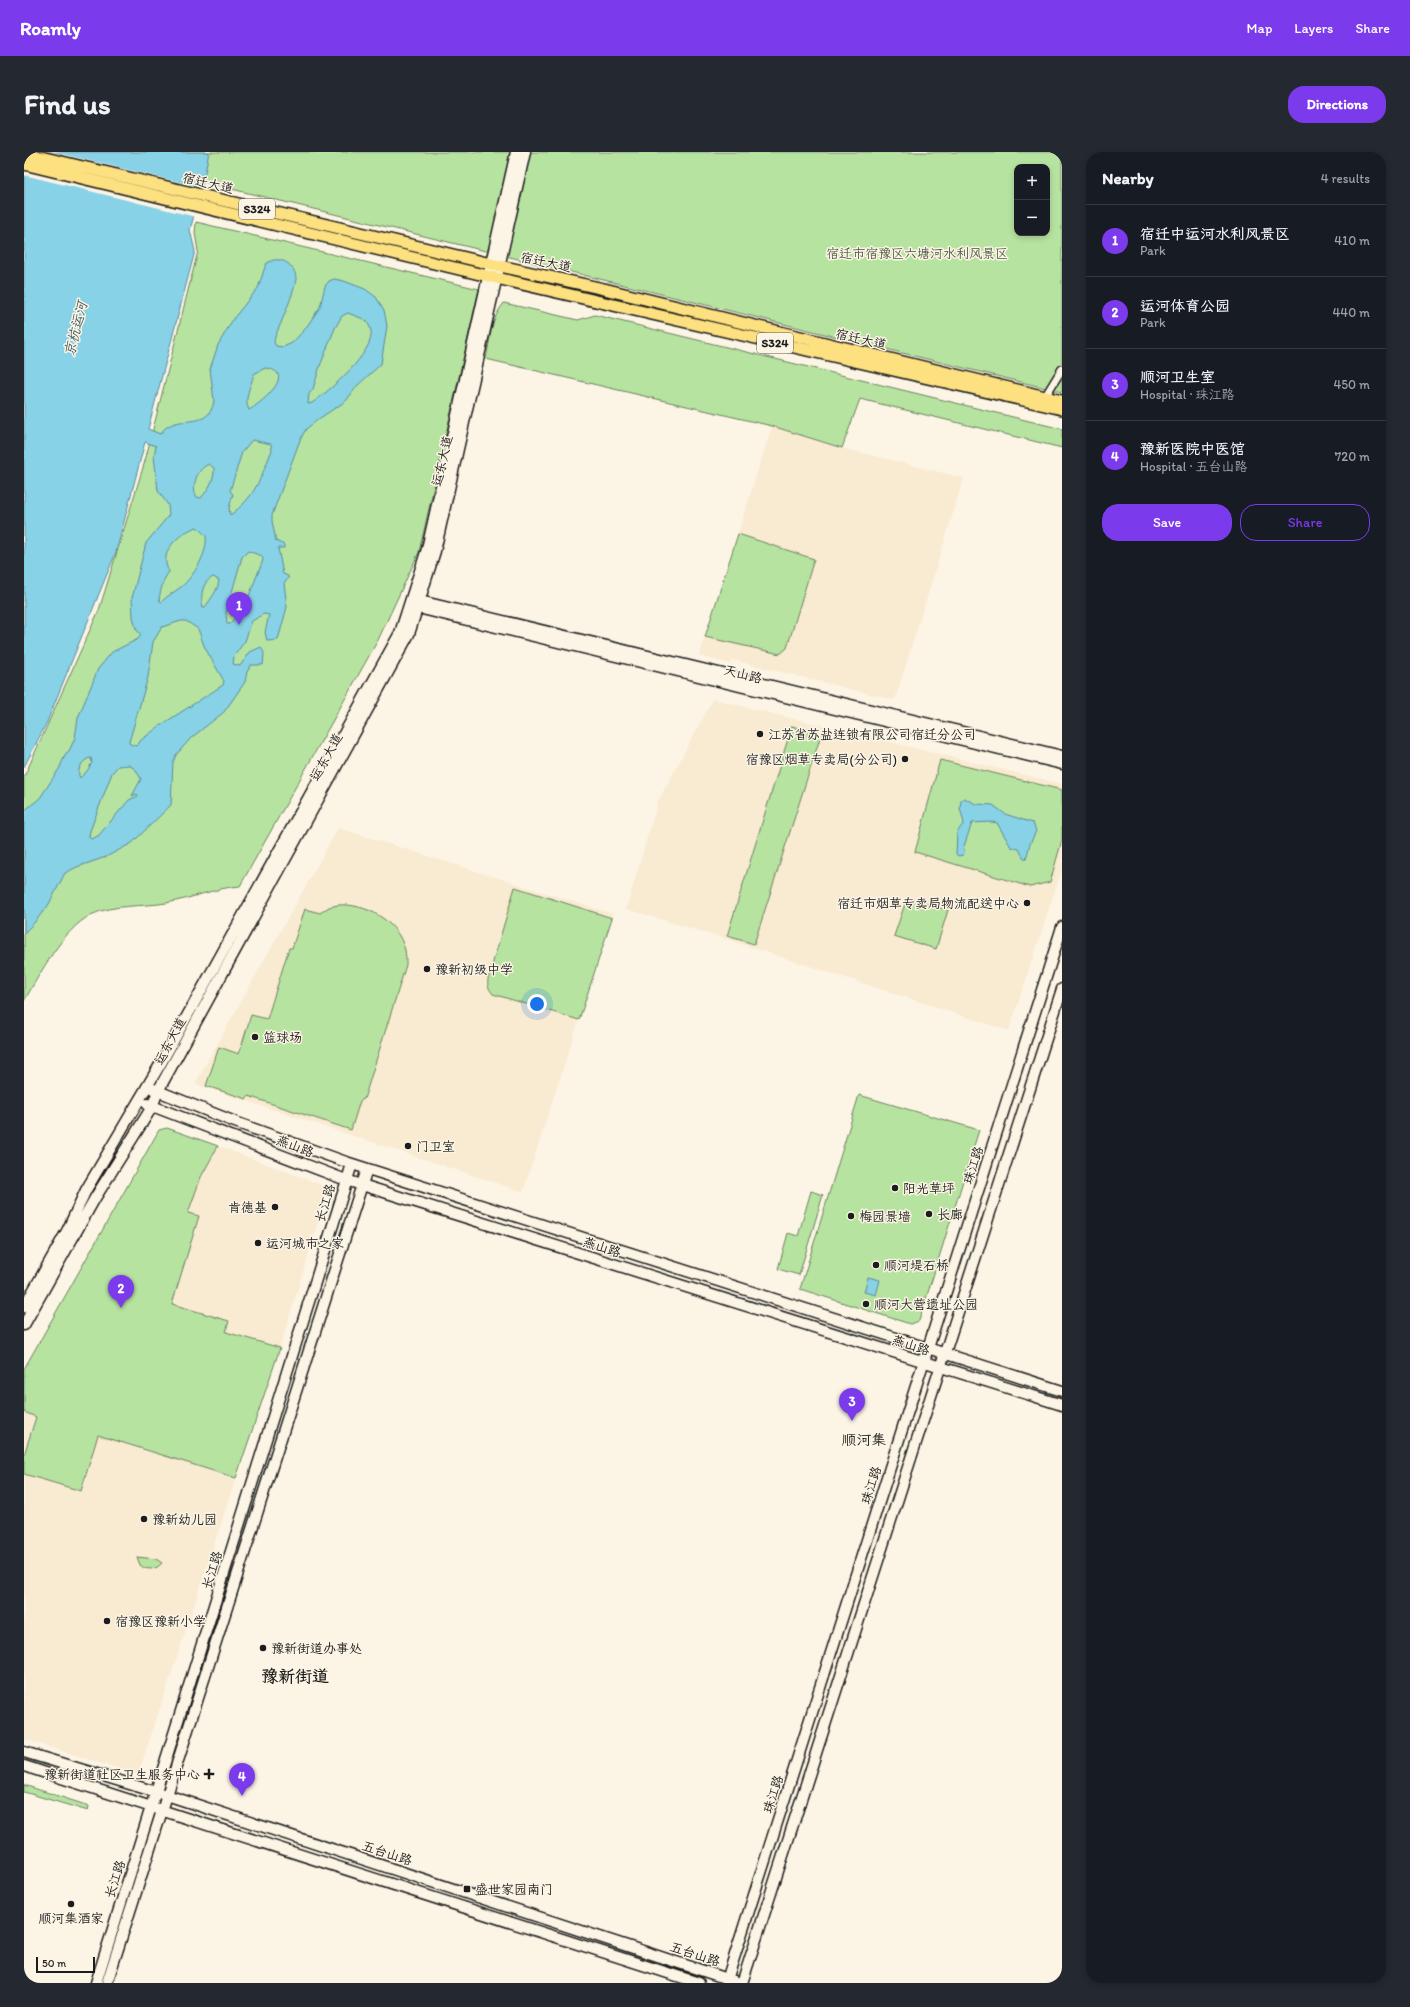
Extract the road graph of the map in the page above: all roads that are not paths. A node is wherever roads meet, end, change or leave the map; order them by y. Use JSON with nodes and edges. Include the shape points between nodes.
{"nodes":[{"id":1,"x":516,"y":152,"type":"edge"},
{"id":2,"x":525,"y":152,"type":"edge"},
{"id":3,"x":24,"y":153,"type":"edge"},
{"id":4,"x":24,"y":164,"type":"edge"},
{"id":5,"x":495,"y":265,"type":"junction"},
{"id":6,"x":492,"y":277,"type":"junction"},
{"id":7,"x":1062,"y":369,"type":"edge"},
{"id":8,"x":1043,"y":400,"type":"junction"},
{"id":9,"x":1062,"y":401,"type":"edge"},
{"id":10,"x":1062,"y":409,"type":"edge"},
{"id":11,"x":419,"y":604,"type":"junction"},
{"id":12,"x":1062,"y":756,"type":"edge"},
{"id":13,"x":1062,"y":764,"type":"edge"},
{"id":14,"x":1062,"y":927,"type":"edge"},
{"id":15,"x":1062,"y":989,"type":"edge"},
{"id":16,"x":148,"y":1086,"type":"junction"},
{"id":17,"x":158,"y":1091,"type":"junction"},
{"id":18,"x":139,"y":1101,"type":"junction"},
{"id":19,"x":152,"y":1106,"type":"junction"},
{"id":20,"x":352,"y":1164,"type":"junction"},
{"id":21,"x":367,"y":1169,"type":"junction"},
{"id":22,"x":346,"y":1180,"type":"junction"},
{"id":23,"x":362,"y":1184,"type":"junction"},
{"id":24,"x":24,"y":1307,"type":"edge"},
{"id":25,"x":24,"y":1325,"type":"edge"},
{"id":26,"x":928,"y":1348,"type":"junction"},
{"id":27,"x":946,"y":1354,"type":"junction"},
{"id":28,"x":924,"y":1362,"type":"junction"},
{"id":29,"x":941,"y":1368,"type":"junction"},
{"id":30,"x":1062,"y":1390,"type":"edge"},
{"id":31,"x":1062,"y":1405,"type":"edge"},
{"id":32,"x":24,"y":1752,"type":"edge"},
{"id":33,"x":24,"y":1766,"type":"edge"},
{"id":34,"x":156,"y":1792,"type":"junction"},
{"id":35,"x":167,"y":1795,"type":"junction"},
{"id":36,"x":152,"y":1807,"type":"junction"},
{"id":37,"x":162,"y":1810,"type":"junction"},
{"id":38,"x":727,"y":1981,"type":"edge"},
{"id":39,"x":96,"y":1983,"type":"edge"},
{"id":40,"x":107,"y":1983,"type":"edge"},
{"id":41,"x":700,"y":1983,"type":"edge"},
{"id":42,"x":741,"y":1983,"type":"edge"}],
"edges":[{"from":1,"to":5,"type":"street","name":"运东大道"},
{"from":2,"to":5,"type":"street","name":"运东大道"},
{"from":3,"to":5,"type":"main road","name":"宿迁大道","number":"S324"},
{"from":4,"to":6,"type":"main road","name":"宿迁大道","number":"S324"},
{"from":5,"to":6,"type":"street","name":"运东大道"},
{"from":5,"to":8,"type":"main road","name":"宿迁大道","number":"S324","via":[[604,289]]},
{"from":6,"to":8,"type":"main road","name":"宿迁大道","number":"S324"},
{"from":6,"to":11,"type":"street","name":"运东大道","via":[[435,551]]},
{"from":6,"to":16,"type":"street","name":"运东大道","via":[[428,549],[400,633]]},
{"from":7,"to":8,"type":"street"},
{"from":8,"to":9,"type":"main road","name":"宿迁大道","number":"S324"},
{"from":8,"to":10,"type":"main road","name":"宿迁大道","number":"S324"},
{"from":11,"to":12,"type":"street","name":"天山路"},
{"from":11,"to":13,"type":"street","name":"天山路"},
{"from":11,"to":17,"type":"street","name":"运东大道","via":[[404,644]]},
{"from":14,"to":26,"type":"street","name":"珠江路"},
{"from":15,"to":27,"type":"street"},
{"from":16,"to":17,"type":"street","name":"燕山路"},
{"from":16,"to":18,"type":"street","name":"运东大道"},
{"from":17,"to":19,"type":"street","name":"运东大道"},
{"from":17,"to":20,"type":"street","name":"燕山路"},
{"from":18,"to":19,"type":"street","name":"燕山路"},
{"from":18,"to":24,"type":"street","name":"运东大道","via":[[86,1190],[67,1231]]},
{"from":19,"to":22,"type":"street","name":"燕山路"},
{"from":19,"to":25,"type":"street","name":"运东大道","via":[[95,1198]]},
{"from":20,"to":21,"type":"street","name":"燕山路"},
{"from":20,"to":22,"type":"street","name":"长江路"},
{"from":21,"to":23,"type":"street","name":"长江路"},
{"from":21,"to":26,"type":"street","name":"燕山路"},
{"from":22,"to":23,"type":"street","name":"燕山路"},
{"from":22,"to":34,"type":"street","name":"长江路"},
{"from":23,"to":28,"type":"street","name":"燕山路"},
{"from":23,"to":35,"type":"street","name":"长江路"},
{"from":26,"to":27,"type":"street","name":"燕山路"},
{"from":26,"to":28,"type":"street","name":"珠江路"},
{"from":27,"to":29,"type":"street"},
{"from":27,"to":30,"type":"street","name":"燕山路"},
{"from":28,"to":29,"type":"street","name":"燕山路"},
{"from":28,"to":38,"type":"street","name":"珠江路"},
{"from":29,"to":31,"type":"street","name":"燕山路"},
{"from":29,"to":42,"type":"street"},
{"from":32,"to":34,"type":"street","name":"五台山路"},
{"from":33,"to":36,"type":"street","name":"五台山路"},
{"from":34,"to":35,"type":"street","name":"五台山路"},
{"from":34,"to":36,"type":"street","name":"长江路"},
{"from":35,"to":37,"type":"street","name":"长江路"},
{"from":35,"to":38,"type":"street","name":"五台山路"},
{"from":36,"to":37,"type":"street","name":"五台山路"},
{"from":36,"to":39,"type":"street","name":"长江路"},
{"from":37,"to":40,"type":"street","name":"长江路"},
{"from":37,"to":41,"type":"street","name":"五台山路"},
{"from":38,"to":42,"type":"street","name":"五台山路"}]}
